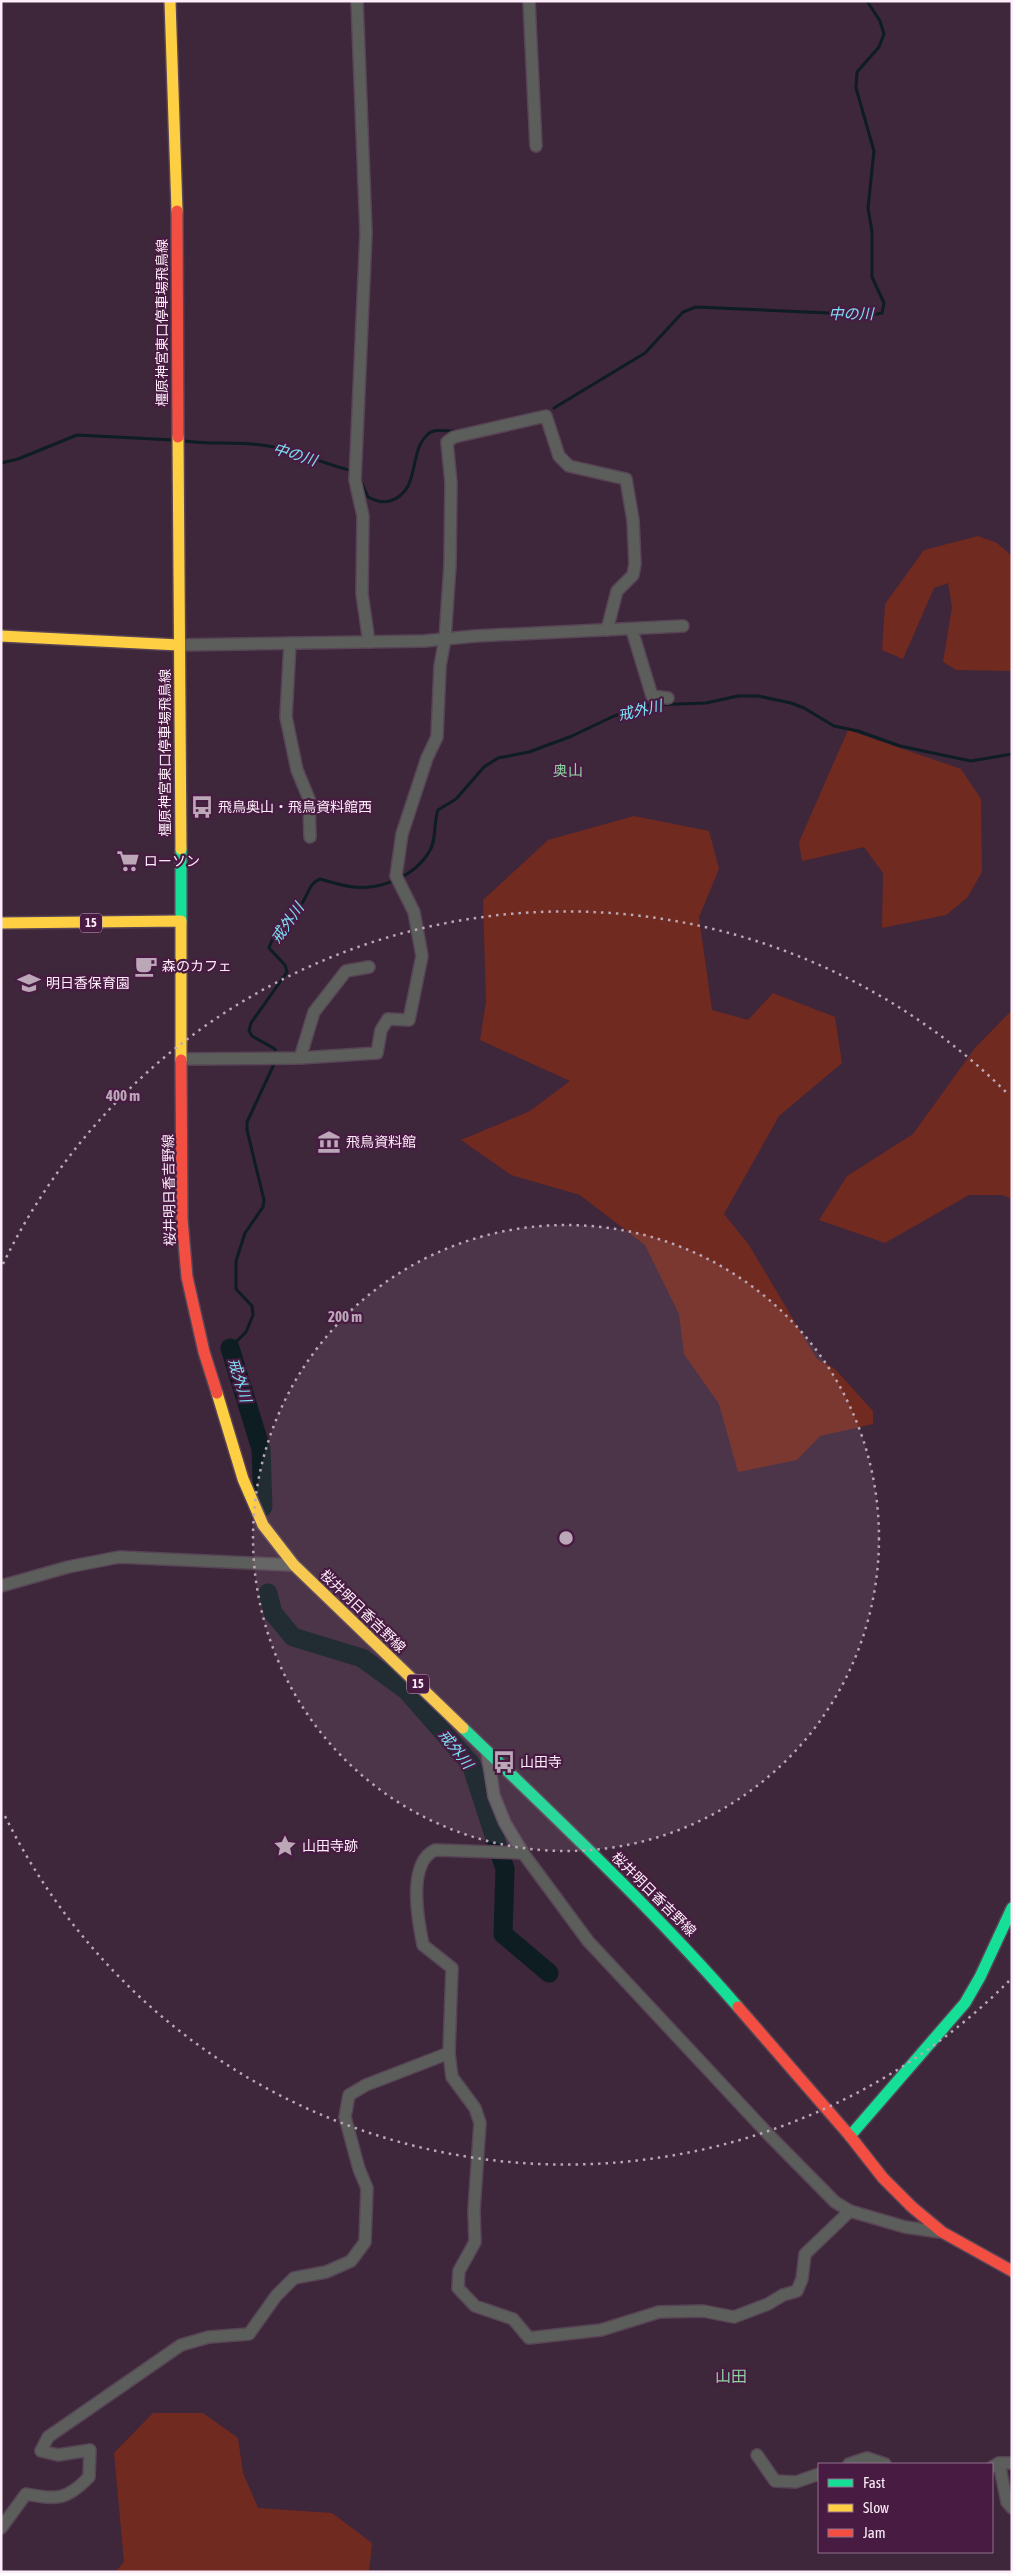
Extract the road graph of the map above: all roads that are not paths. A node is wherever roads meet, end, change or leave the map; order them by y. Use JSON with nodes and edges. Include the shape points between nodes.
{"nodes":[{"id":1,"x":170,"y":1,"type":"edge"},
{"id":2,"x":357,"y":1,"type":"edge"},
{"id":3,"x":529,"y":1,"type":"edge"},
{"id":4,"x":536,"y":146,"type":"dead end"},
{"id":5,"x":682,"y":626,"type":"dead end"},
{"id":6,"x":607,"y":630,"type":"junction"},
{"id":7,"x":632,"y":630,"type":"junction"},
{"id":8,"x":1,"y":636,"type":"edge"},
{"id":9,"x":445,"y":639,"type":"junction"},
{"id":10,"x":369,"y":642,"type":"junction"},
{"id":11,"x":290,"y":643,"type":"junction"},
{"id":12,"x":179,"y":645,"type":"junction"},
{"id":13,"x":668,"y":698,"type":"dead end"},
{"id":14,"x":310,"y":837,"type":"dead end"},
{"id":15,"x":181,"y":921,"type":"junction"},
{"id":16,"x":1,"y":923,"type":"edge"},
{"id":17,"x":369,"y":967,"type":"dead end"},
{"id":18,"x":300,"y":1058,"type":"junction"},
{"id":19,"x":183,"y":1059,"type":"junction"},
{"id":20,"x":294,"y":1566,"type":"junction"},
{"id":21,"x":1,"y":1586,"type":"edge"},
{"id":22,"x":487,"y":1751,"type":"junction"},
{"id":23,"x":523,"y":1853,"type":"junction"},
{"id":24,"x":1012,"y":1908,"type":"edge"},
{"id":25,"x":449,"y":2053,"type":"junction"},
{"id":26,"x":850,"y":2136,"type":"junction"},
{"id":27,"x":850,"y":2211,"type":"junction"},
{"id":28,"x":942,"y":2232,"type":"junction"},
{"id":29,"x":1012,"y":2271,"type":"edge"},
{"id":30,"x":757,"y":2455,"type":"dead end"},
{"id":31,"x":852,"y":2463,"type":"edge"},
{"id":32,"x":882,"y":2463,"type":"edge"},
{"id":33,"x":1012,"y":2463,"type":"edge"},
{"id":34,"x":995,"y":2465,"type":"edge"},
{"id":35,"x":818,"y":2474,"type":"edge"},
{"id":36,"x":1012,"y":2508,"type":"edge"},
{"id":37,"x":1,"y":2528,"type":"edge"}],
"edges":[{"from":1,"to":12,"type":"main road","name":"橿原神宮東口停車場飛鳥線","via":[[176,144]]},
{"from":2,"to":10,"type":"street","via":[[366,233],[355,480],[364,516],[362,594]]},
{"from":3,"to":4,"type":"street"},
{"from":5,"to":7,"type":"street"},
{"from":6,"to":7,"type":"street"},
{"from":6,"to":9,"type":"street"},
{"from":6,"to":9,"type":"street","via":[[617,591],[633,575],[635,564],[633,520],[626,479],[569,466],[559,456],[546,416],[454,437],[447,442],[451,483]]},
{"from":7,"to":13,"type":"street","via":[[652,696]]},
{"from":8,"to":12,"type":"main road"},
{"from":9,"to":10,"type":"street"},
{"from":9,"to":18,"type":"street","via":[[440,666],[437,737],[402,834],[397,880],[414,912],[422,956],[409,1020],[388,1019],[381,1030],[377,1053]]},
{"from":10,"to":11,"type":"street"},
{"from":11,"to":12,"type":"street"},
{"from":11,"to":14,"type":"street","via":[[286,717],[297,770],[309,798]]},
{"from":12,"to":15,"type":"main road","name":"橿原神宮東口停車場飛鳥線"},
{"from":15,"to":16,"type":"main road","number":"15"},
{"from":15,"to":19,"type":"main road","name":"桜井明日香吉野線","number":"15"},
{"from":17,"to":18,"type":"street","via":[[346,971],[314,1012]]},
{"from":18,"to":19,"type":"street"},
{"from":19,"to":20,"type":"main road","name":"桜井明日香吉野線","number":"15","via":[[182,1219],[187,1277],[204,1352],[243,1479],[262,1525]]},
{"from":20,"to":21,"type":"street","via":[[118,1557]]},
{"from":20,"to":22,"type":"main road","name":"桜井明日香吉野線","number":"15"},
{"from":22,"to":23,"type":"street","via":[[494,1796]]},
{"from":22,"to":26,"type":"main road","name":"桜井明日香吉野線","number":"15","via":[[698,1961]]},
{"from":23,"to":25,"type":"street","via":[[435,1850],[427,1854],[420,1865],[418,1912],[423,1945],[452,1968]]},
{"from":23,"to":27,"type":"street","via":[[588,1941],[776,2142],[835,2202]]},
{"from":24,"to":26,"type":"main road","via":[[965,2003]]},
{"from":25,"to":27,"type":"street","via":[[452,2077],[475,2108],[480,2123],[475,2242],[459,2270],[458,2288],[475,2306],[513,2319],[529,2338],[601,2330],[659,2312],[703,2311],[734,2317],[768,2304],[797,2291],[805,2254]]},
{"from":25,"to":37,"type":"street","via":[[366,2084],[349,2095],[345,2117],[368,2188],[365,2242],[351,2261],[326,2272],[294,2278],[276,2296],[249,2334],[209,2337],[181,2345],[48,2437],[41,2451],[58,2455],[90,2450],[89,2477],[75,2492],[52,2499],[26,2494]]},
{"from":26,"to":28,"type":"main road","name":"桜井明日香吉野線","number":"15","via":[[882,2178]]},
{"from":27,"to":28,"type":"street","via":[[905,2227]]},
{"from":28,"to":29,"type":"main road","name":"桜井明日香吉野線","number":"15"},
{"from":30,"to":35,"type":"street","via":[[776,2481],[796,2482]]},
{"from":31,"to":32,"type":"street","via":[[868,2458]]},
{"from":33,"to":34,"type":"street"},
{"from":34,"to":36,"type":"street"}]}
